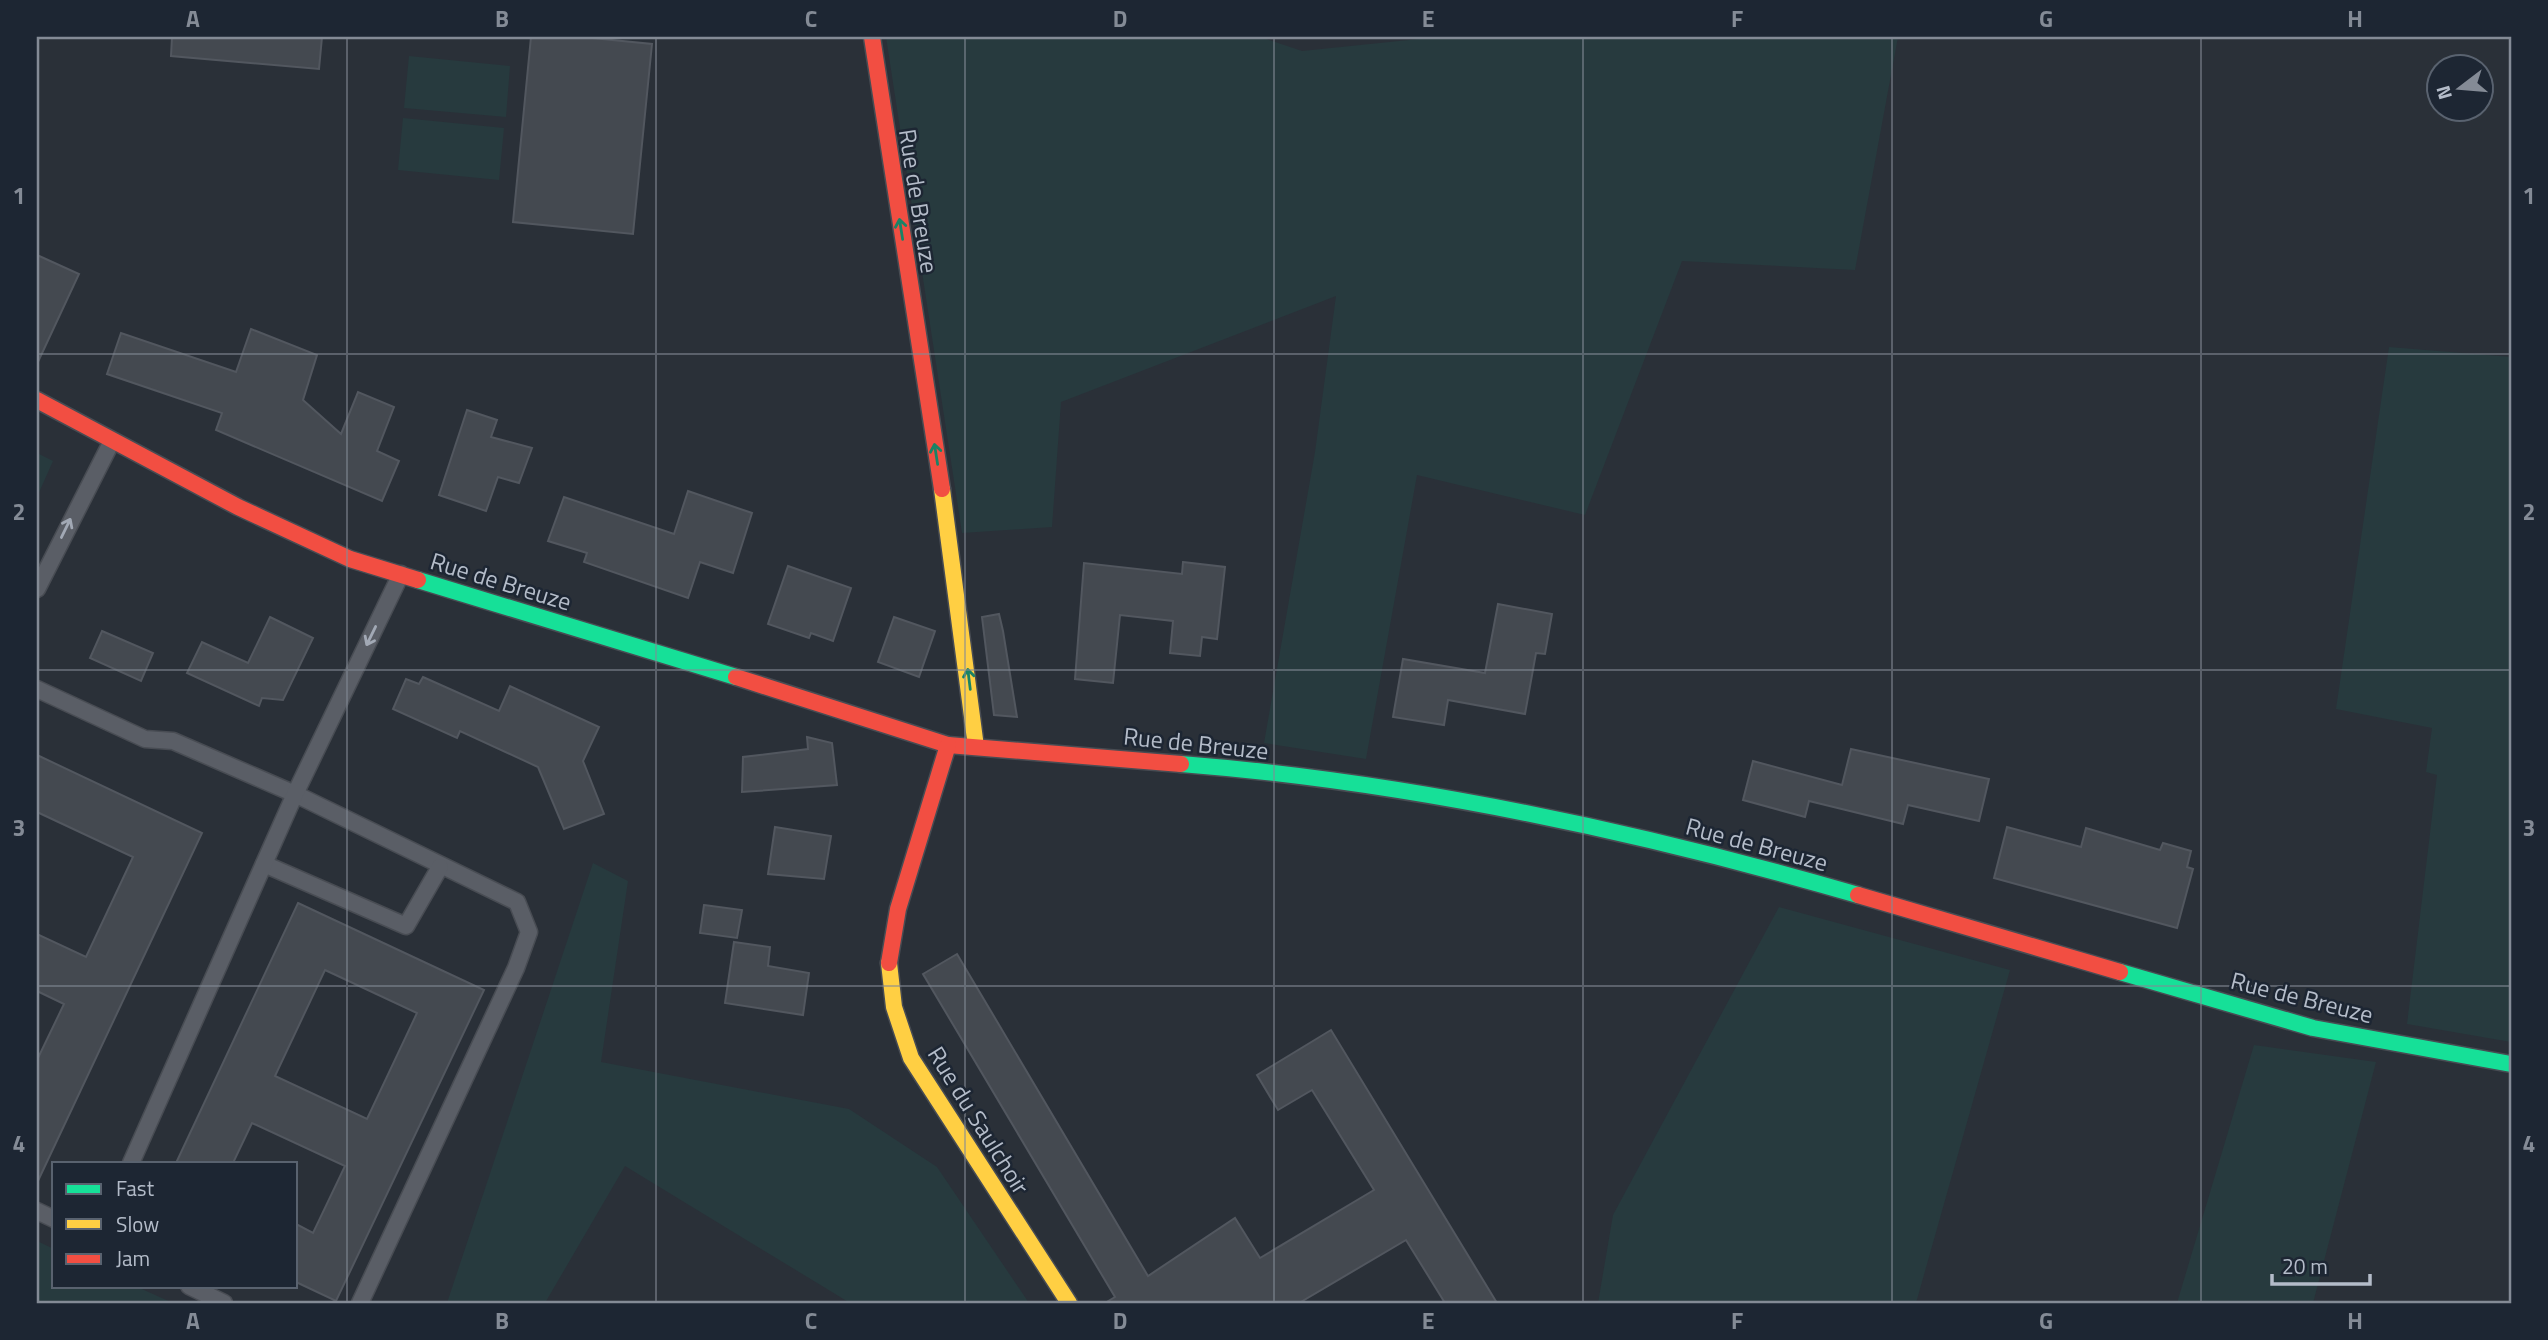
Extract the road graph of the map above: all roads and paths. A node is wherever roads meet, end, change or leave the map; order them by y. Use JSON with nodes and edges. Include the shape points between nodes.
{"nodes":[{"id":1,"x":872,"y":37,"type":"edge"},
{"id":2,"x":37,"y":400,"type":"edge"},
{"id":3,"x":112,"y":441,"type":"junction"},
{"id":4,"x":401,"y":574,"type":"junction"},
{"id":5,"x":37,"y":589,"type":"edge"},
{"id":6,"x":37,"y":688,"type":"edge"},
{"id":7,"x":948,"y":745,"type":"junction"},
{"id":8,"x":976,"y":747,"type":"junction"},
{"id":9,"x":295,"y":794,"type":"junction"},
{"id":10,"x":264,"y":864,"type":"junction"},
{"id":11,"x":440,"y":867,"type":"junction"},
{"id":12,"x":2511,"y":1064,"type":"edge"},
{"id":13,"x":131,"y":1162,"type":"edge"},
{"id":14,"x":194,"y":1288,"type":"edge"},
{"id":15,"x":224,"y":1303,"type":"edge"},
{"id":16,"x":359,"y":1303,"type":"edge"},
{"id":17,"x":1069,"y":1303,"type":"edge"}],
"edges":[{"from":8,"to":1,"type":"street","name":"Rue de Breuze","one_way":true,"via":[[957,590]]},
{"from":2,"to":3,"type":"street","name":"Rue de Breuze"},
{"from":3,"to":4,"type":"street","name":"Rue de Breuze","via":[[350,559]]},
{"from":5,"to":3,"type":"lane","one_way":true},
{"from":4,"to":7,"type":"street","name":"Rue de Breuze"},
{"from":4,"to":9,"type":"lane","one_way":true},
{"from":6,"to":9,"type":"lane","via":[[145,739],[173,741]]},
{"from":7,"to":8,"type":"street","name":"Rue de Breuze"},
{"from":7,"to":17,"type":"street","name":"Rue du Saulchoir","via":[[898,909],[889,960],[894,1007],[911,1058]]},
{"from":8,"to":12,"type":"street","name":"Rue de Breuze","via":[[1223,767],[1456,799],[1692,849],[1805,879],[2313,1028]]},
{"from":9,"to":10,"type":"lane"},
{"from":9,"to":11,"type":"lane"},
{"from":10,"to":11,"type":"lane","via":[[406,926]]},
{"from":10,"to":13,"type":"lane"},
{"from":11,"to":16,"type":"lane","via":[[517,902],[529,932]]},
{"from":14,"to":15,"type":"lane"}]}
